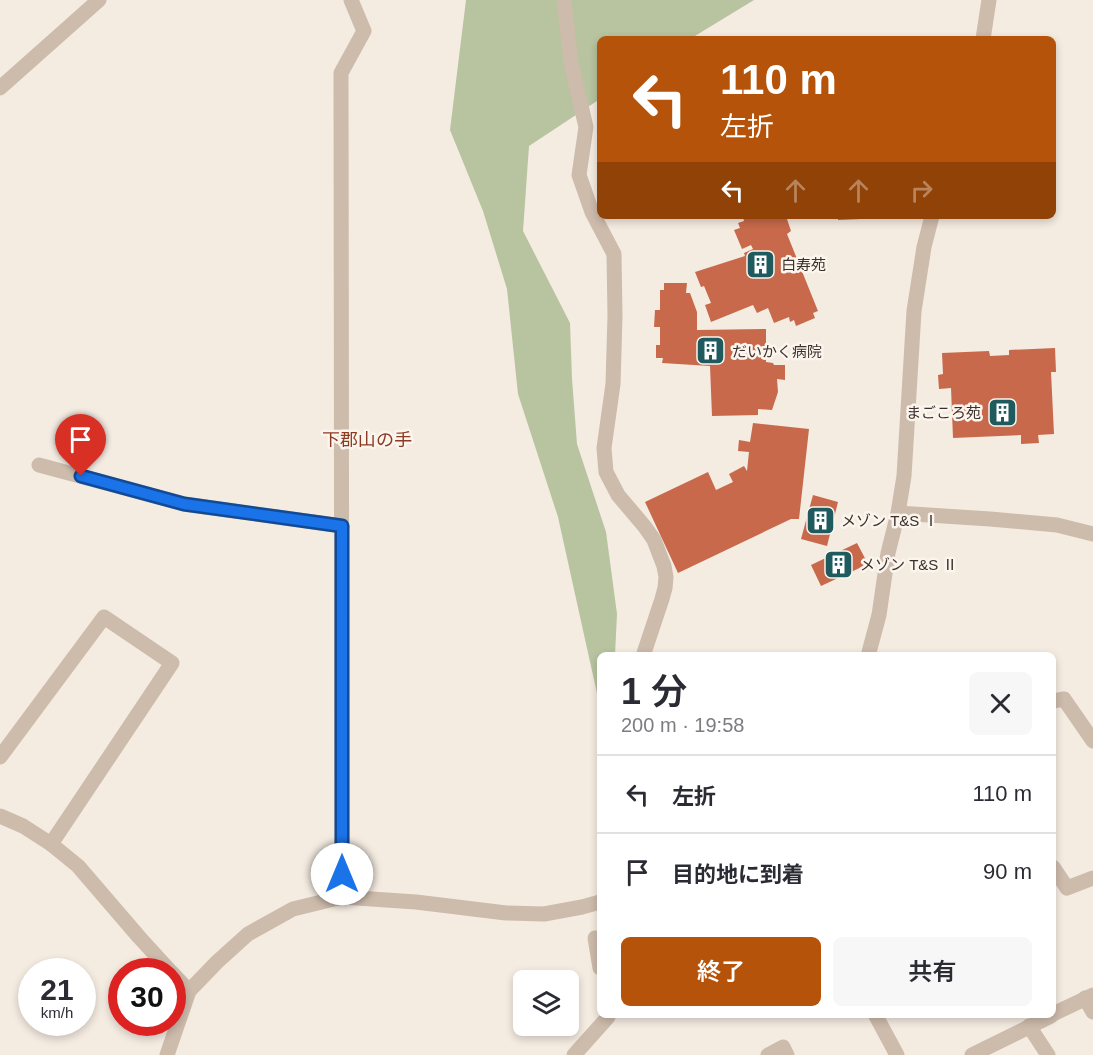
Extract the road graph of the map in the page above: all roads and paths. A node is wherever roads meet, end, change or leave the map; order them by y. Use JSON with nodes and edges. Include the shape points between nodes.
{"nodes":[{"id":1,"x":99,"y":0,"type":"edge"},
{"id":2,"x":351,"y":0,"type":"edge"},
{"id":3,"x":564,"y":0,"type":"edge"},
{"id":4,"x":989,"y":0,"type":"edge"},
{"id":5,"x":983,"y":36,"type":"edge"},
{"id":6,"x":0,"y":88,"type":"edge"},
{"id":7,"x":931,"y":219,"type":"edge"},
{"id":8,"x":39,"y":465,"type":"dead end"},
{"id":9,"x":898,"y":513,"type":"junction"},
{"id":10,"x":342,"y":526,"type":"junction"},
{"id":11,"x":1093,"y":534,"type":"edge"},
{"id":12,"x":644,"y":652,"type":"edge"},
{"id":13,"x":869,"y":652,"type":"edge"},
{"id":14,"x":1056,"y":700,"type":"edge"},
{"id":15,"x":1093,"y":741,"type":"edge"},
{"id":16,"x":0,"y":757,"type":"edge"},
{"id":17,"x":0,"y":816,"type":"edge"},
{"id":18,"x":51,"y":844,"type":"junction"},
{"id":19,"x":1056,"y":872,"type":"edge"},
{"id":20,"x":1093,"y":878,"type":"edge"},
{"id":21,"x":342,"y":897,"type":"junction"},
{"id":22,"x":597,"y":903,"type":"edge"},
{"id":23,"x":595,"y":939,"type":"dead end"},
{"id":24,"x":597,"y":951,"type":"edge"},
{"id":25,"x":158,"y":958,"type":"edge"},
{"id":26,"x":186,"y":988,"type":"edge"},
{"id":27,"x":189,"y":991,"type":"junction"},
{"id":28,"x":1090,"y":1002,"type":"edge"},
{"id":29,"x":1056,"y":1014,"type":"edge"},
{"id":30,"x":607,"y":1018,"type":"edge"},
{"id":31,"x":877,"y":1018,"type":"edge"},
{"id":32,"x":1046,"y":1018,"type":"edge"},
{"id":33,"x":1029,"y":1026,"type":"junction"},
{"id":34,"x":167,"y":1055,"type":"edge"},
{"id":35,"x":574,"y":1055,"type":"edge"},
{"id":36,"x":768,"y":1055,"type":"edge"},
{"id":37,"x":787,"y":1055,"type":"edge"},
{"id":38,"x":897,"y":1055,"type":"edge"},
{"id":39,"x":972,"y":1055,"type":"edge"},
{"id":40,"x":1048,"y":1055,"type":"edge"}],
"edges":[{"from":1,"to":6,"type":"street"},
{"from":2,"to":10,"type":"street","via":[[364,31],[341,73]]},
{"from":3,"to":12,"type":"street","via":[[571,63],[586,127],[579,175],[591,212],[614,254],[613,372],[604,448],[606,472],[618,495],[654,540],[666,577]]},
{"from":4,"to":5,"type":"street"},
{"from":7,"to":9,"type":"street","via":[[916,300]]},
{"from":8,"to":10,"type":"street","via":[[184,504]]},
{"from":9,"to":11,"type":"street","via":[[1057,525]]},
{"from":9,"to":13,"type":"street"},
{"from":10,"to":21,"type":"street"},
{"from":14,"to":15,"type":"street","via":[[1064,699]]},
{"from":16,"to":18,"type":"street","via":[[104,617],[172,663]]},
{"from":17,"to":18,"type":"street"},
{"from":18,"to":25,"type":"street","via":[[78,866]]},
{"from":19,"to":20,"type":"street","via":[[1067,888]]},
{"from":21,"to":22,"type":"street","via":[[544,914]]},
{"from":21,"to":27,"type":"street","via":[[293,909],[248,934]]},
{"from":23,"to":24,"type":"street"},
{"from":26,"to":27,"type":"street"},
{"from":27,"to":34,"type":"street"},
{"from":28,"to":29,"type":"street"},
{"from":30,"to":35,"type":"street"},
{"from":31,"to":38,"type":"street"},
{"from":32,"to":33,"type":"street"},
{"from":33,"to":39,"type":"street"},
{"from":33,"to":40,"type":"street"},
{"from":36,"to":37,"type":"street","via":[[783,1047]]}]}
